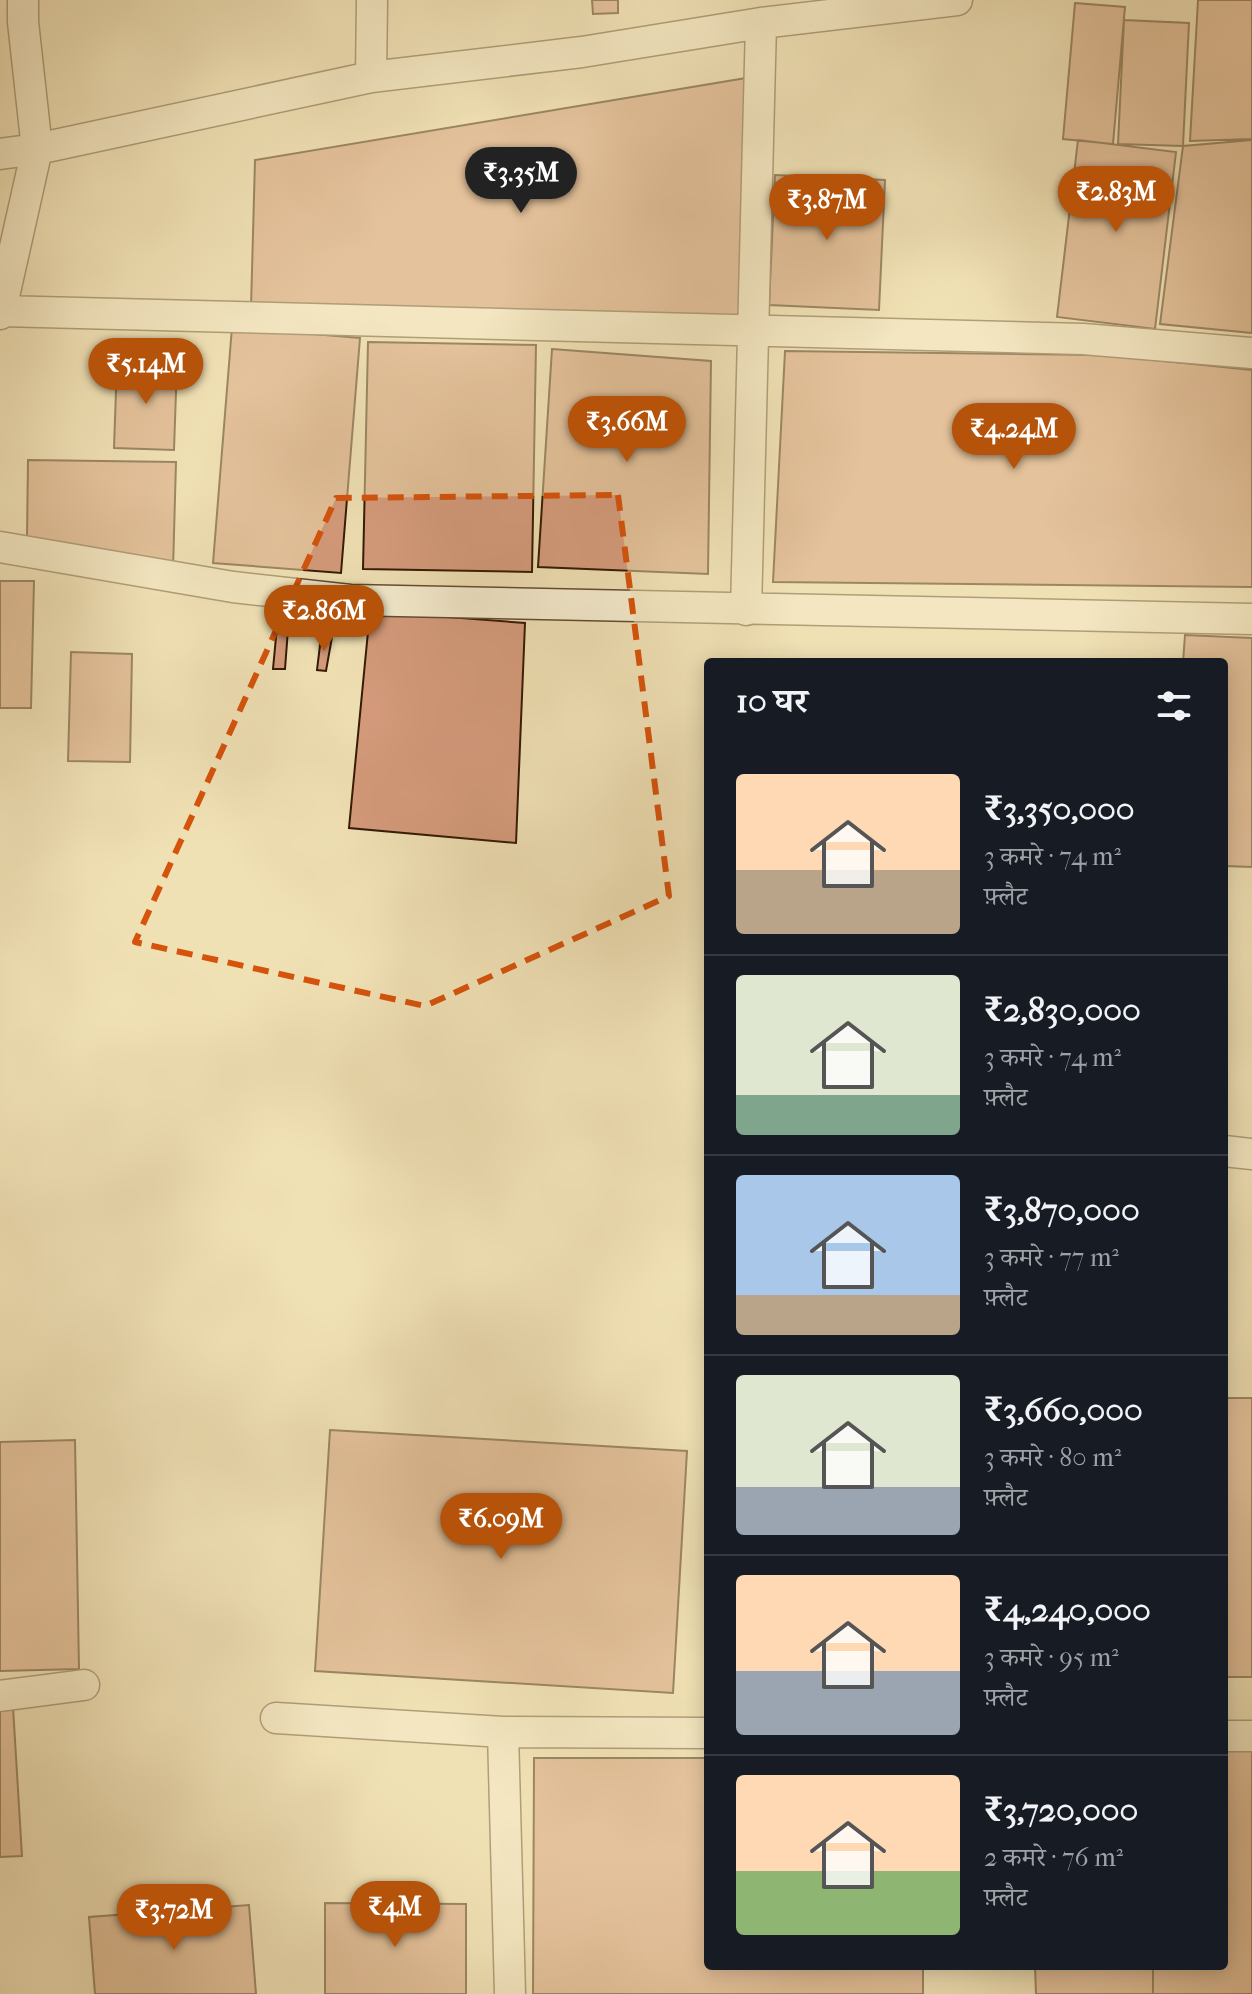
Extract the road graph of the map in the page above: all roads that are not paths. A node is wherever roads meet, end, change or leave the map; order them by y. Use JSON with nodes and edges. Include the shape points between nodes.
{"nodes":[{"id":1,"x":372,"y":0,"type":"edge"},
{"id":2,"x":957,"y":0,"type":"edge"},
{"id":3,"x":15,"y":15,"type":"edge"},
{"id":4,"x":761,"y":23,"type":"junction"},
{"id":5,"x":371,"y":77,"type":"junction"},
{"id":6,"x":37,"y":149,"type":"junction"},
{"id":7,"x":0,"y":154,"type":"edge"},
{"id":8,"x":0,"y":312,"type":"edge"},
{"id":9,"x":752,"y":331,"type":"junction"},
{"id":10,"x":1252,"y":353,"type":"edge"},
{"id":11,"x":0,"y":547,"type":"edge"},
{"id":12,"x":746,"y":610,"type":"junction"},
{"id":13,"x":1252,"y":619,"type":"edge"},
{"id":14,"x":1228,"y":1151,"type":"edge"},
{"id":15,"x":1252,"y":1154,"type":"edge"},
{"id":16,"x":84,"y":1685,"type":"dead end"},
{"id":17,"x":0,"y":1696,"type":"edge"},
{"id":18,"x":276,"y":1718,"type":"dead end"},
{"id":19,"x":503,"y":1732,"type":"junction"},
{"id":20,"x":704,"y":1733,"type":"edge"},
{"id":21,"x":1228,"y":1736,"type":"edge"},
{"id":22,"x":1252,"y":1736,"type":"edge"},
{"id":23,"x":510,"y":1994,"type":"edge"}],
"edges":[{"from":1,"to":5,"type":"street"},
{"from":2,"to":4,"type":"street"},
{"from":3,"to":6,"type":"street"},
{"from":4,"to":5,"type":"street","via":[[582,52]]},
{"from":4,"to":9,"type":"street"},
{"from":5,"to":6,"type":"street"},
{"from":6,"to":7,"type":"street"},
{"from":6,"to":8,"type":"street"},
{"from":8,"to":9,"type":"street"},
{"from":9,"to":10,"type":"street","via":[[1083,339]]},
{"from":9,"to":12,"type":"street"},
{"from":11,"to":12,"type":"street","via":[[233,587],[350,600]]},
{"from":12,"to":13,"type":"street"},
{"from":14,"to":15,"type":"street"},
{"from":16,"to":17,"type":"street"},
{"from":18,"to":19,"type":"street"},
{"from":19,"to":20,"type":"street"},
{"from":19,"to":23,"type":"street"},
{"from":21,"to":22,"type":"street"}]}
